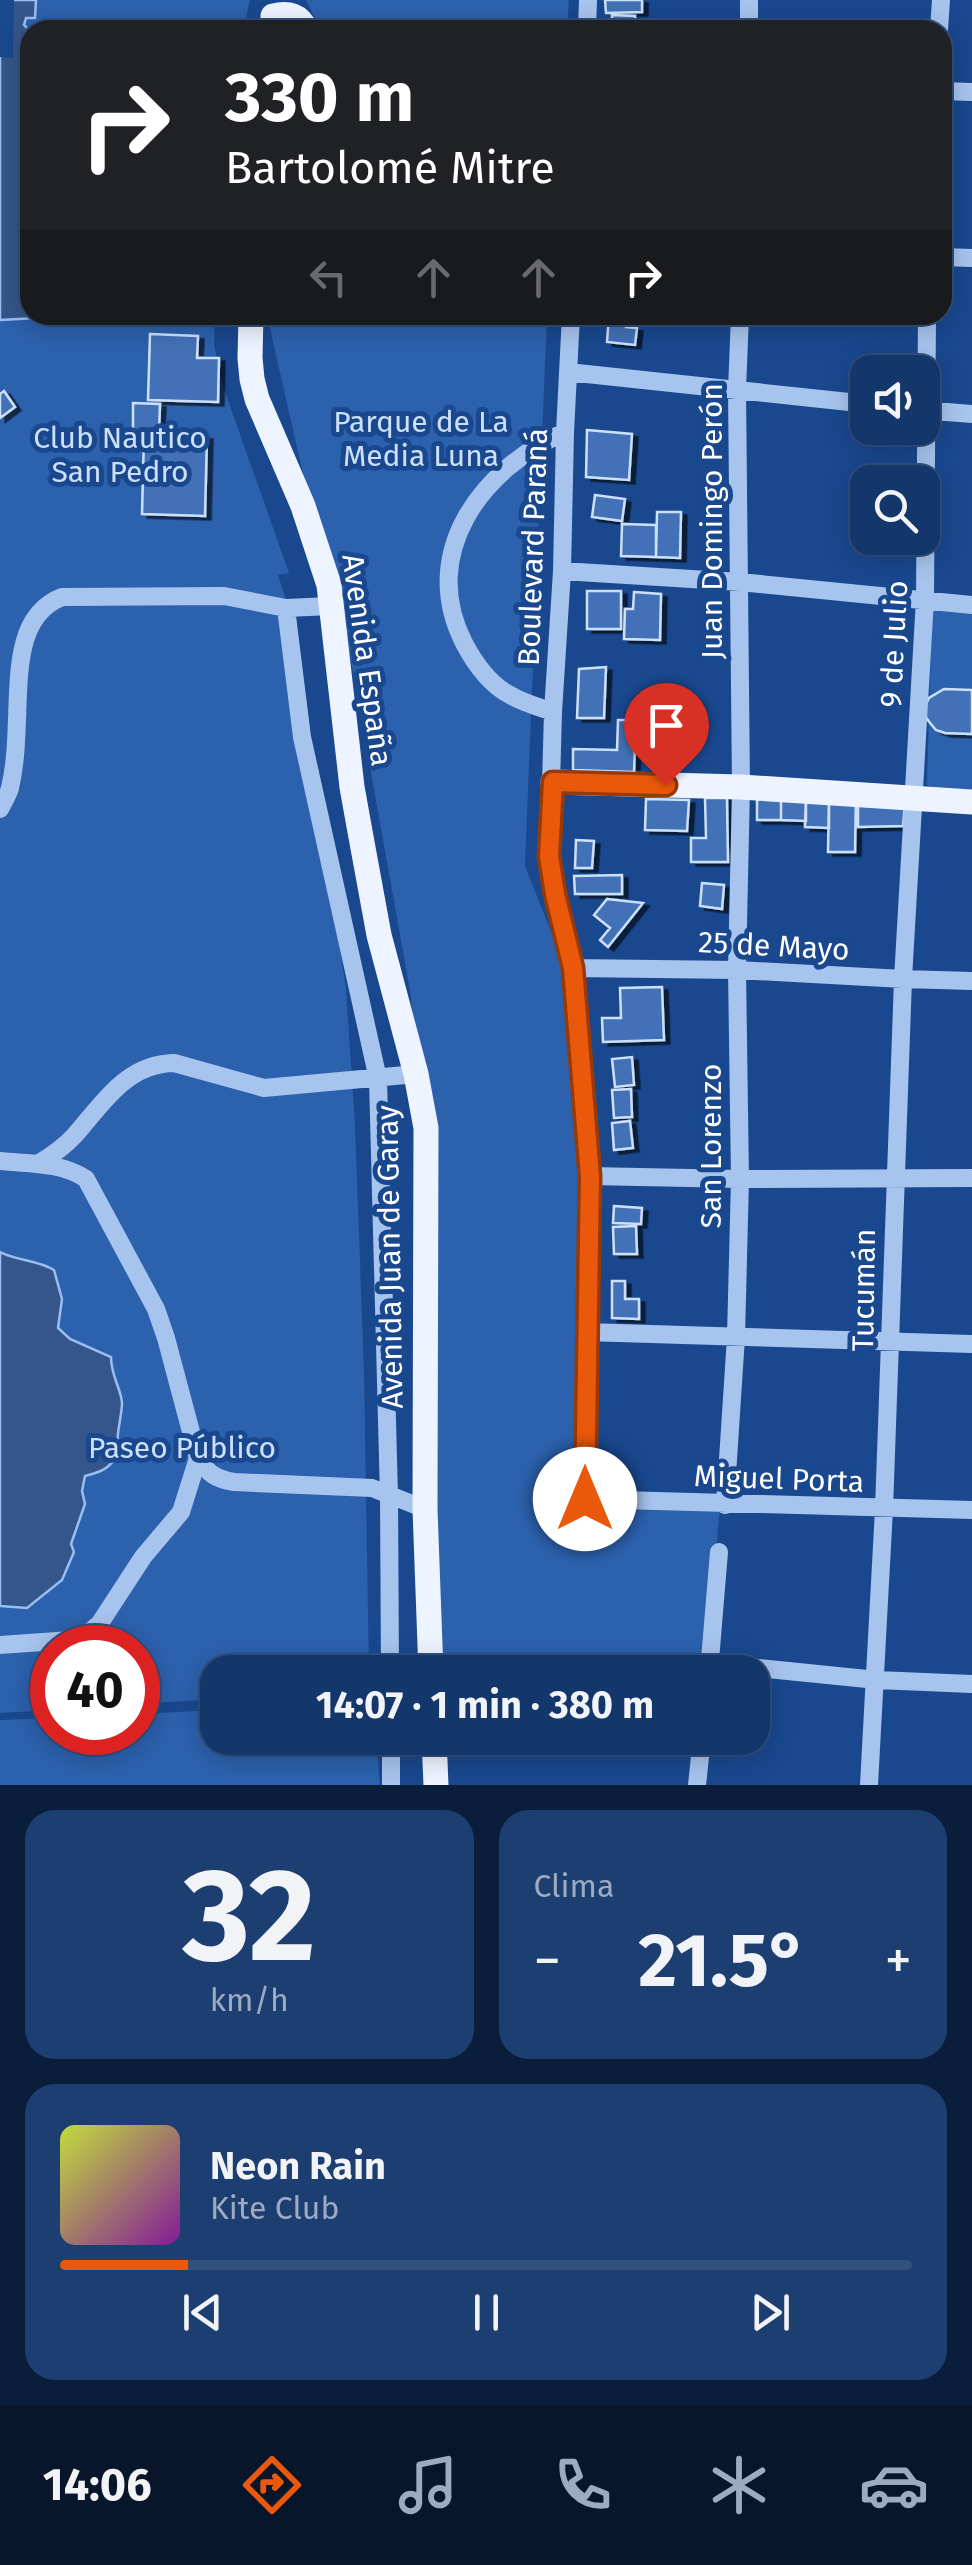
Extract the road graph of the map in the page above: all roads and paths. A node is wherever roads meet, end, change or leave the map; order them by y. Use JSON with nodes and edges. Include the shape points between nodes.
{"nodes":[{"id":1,"x":251,"y":325,"type":"edge"},
{"id":2,"x":571,"y":325,"type":"edge"},
{"id":3,"x":740,"y":325,"type":"edge"},
{"id":4,"x":928,"y":325,"type":"edge"},
{"id":5,"x":927,"y":355,"type":"edge"},
{"id":6,"x":568,"y":372,"type":"junction"},
{"id":7,"x":737,"y":390,"type":"junction"},
{"id":8,"x":850,"y":402,"type":"edge"},
{"id":9,"x":940,"y":411,"type":"edge"},
{"id":10,"x":972,"y":414,"type":"edge"},
{"id":11,"x":565,"y":432,"type":"junction"},
{"id":12,"x":925,"y":445,"type":"edge"},
{"id":13,"x":562,"y":570,"type":"junction"},
{"id":14,"x":740,"y":582,"type":"junction"},
{"id":15,"x":925,"y":599,"type":"junction"},
{"id":16,"x":972,"y":605,"type":"edge"},
{"id":17,"x":332,"y":606,"type":"junction"},
{"id":18,"x":286,"y":608,"type":"junction"},
{"id":19,"x":13,"y":622,"type":"dead end"},
{"id":20,"x":3,"y":654,"type":"dead end"},
{"id":21,"x":554,"y":712,"type":"junction"},
{"id":22,"x":553,"y":782,"type":"junction"},
{"id":23,"x":352,"y":787,"type":"joint"},
{"id":24,"x":741,"y":787,"type":"junction"},
{"id":25,"x":914,"y":796,"type":"junction"},
{"id":26,"x":972,"y":802,"type":"edge"},
{"id":27,"x":0,"y":808,"type":"edge"},
{"id":28,"x":573,"y":968,"type":"junction"},
{"id":29,"x":737,"y":970,"type":"junction"},
{"id":30,"x":904,"y":980,"type":"junction"},
{"id":31,"x":972,"y":981,"type":"edge"},
{"id":32,"x":416,"y":1074,"type":"junction"},
{"id":33,"x":378,"y":1079,"type":"junction"},
{"id":34,"x":69,"y":1140,"type":"junction"},
{"id":35,"x":0,"y":1162,"type":"edge"},
{"id":36,"x":37,"y":1165,"type":"junction"},
{"id":37,"x":590,"y":1176,"type":"junction"},
{"id":38,"x":740,"y":1178,"type":"junction"},
{"id":39,"x":895,"y":1178,"type":"junction"},
{"id":40,"x":972,"y":1178,"type":"edge"},
{"id":41,"x":86,"y":1180,"type":"junction"},
{"id":42,"x":586,"y":1332,"type":"junction"},
{"id":43,"x":736,"y":1337,"type":"junction"},
{"id":44,"x":891,"y":1341,"type":"junction"},
{"id":45,"x":972,"y":1344,"type":"edge"},
{"id":46,"x":198,"y":1458,"type":"junction"},
{"id":47,"x":389,"y":1496,"type":"junction"},
{"id":48,"x":585,"y":1499,"type":"joint"},
{"id":49,"x":725,"y":1504,"type":"junction"},
{"id":50,"x":425,"y":1509,"type":"junction"},
{"id":51,"x":884,"y":1510,"type":"junction"},
{"id":52,"x":972,"y":1510,"type":"edge"},
{"id":53,"x":720,"y":1552,"type":"dead end"},
{"id":54,"x":0,"y":1645,"type":"edge"},
{"id":55,"x":390,"y":1655,"type":"edge"},
{"id":56,"x":430,"y":1655,"type":"edge"},
{"id":57,"x":710,"y":1655,"type":"edge"},
{"id":58,"x":770,"y":1672,"type":"edge"},
{"id":59,"x":877,"y":1680,"type":"junction"},
{"id":60,"x":972,"y":1684,"type":"edge"},
{"id":61,"x":391,"y":1755,"type":"edge"},
{"id":62,"x":435,"y":1755,"type":"edge"},
{"id":63,"x":700,"y":1755,"type":"edge"},
{"id":64,"x":391,"y":1785,"type":"edge"},
{"id":65,"x":436,"y":1785,"type":"edge"},
{"id":66,"x":697,"y":1785,"type":"edge"},
{"id":67,"x":869,"y":1785,"type":"edge"}],
"edges":[{"from":1,"to":17,"type":"main road","name":"Avenida España","via":[[257,399],[317,544]]},
{"from":2,"to":6,"type":"street","name":"Boulevard Paraná"},
{"from":3,"to":7,"type":"street","name":"Juan Domingo Perón"},
{"from":4,"to":5,"type":"street","name":"9 de Julio"},
{"from":6,"to":7,"type":"street"},
{"from":6,"to":11,"type":"street","name":"Boulevard Paraná"},
{"from":7,"to":8,"type":"street"},
{"from":7,"to":14,"type":"street","name":"Juan Domingo Perón"},
{"from":9,"to":10,"type":"street"},
{"from":11,"to":13,"type":"street","name":"Boulevard Paraná"},
{"from":11,"to":21,"type":"street","via":[[517,458],[485,490],[461,524],[447,580],[457,629],[490,680],[510,696]]},
{"from":12,"to":15,"type":"street","name":"9 de Julio"},
{"from":13,"to":14,"type":"street"},
{"from":13,"to":21,"type":"street","name":"Boulevard Paraná"},
{"from":14,"to":15,"type":"street"},
{"from":14,"to":24,"type":"street","name":"Juan Domingo Perón"},
{"from":15,"to":16,"type":"street"},
{"from":15,"to":25,"type":"street","name":"9 de Julio"},
{"from":17,"to":18,"type":"street"},
{"from":17,"to":23,"type":"main road","name":"Avenida España"},
{"from":18,"to":19,"type":"street","via":[[224,596],[62,597]]},
{"from":18,"to":33,"type":"street","via":[[302,737]]},
{"from":20,"to":27,"type":"street","via":[[13,747],[10,793]]},
{"from":21,"to":22,"type":"street","name":"Boulevard Paraná"},
{"from":22,"to":24,"type":"main road"},
{"from":22,"to":28,"type":"street","name":"Boulevard Paraná","via":[[549,856]]},
{"from":23,"to":32,"type":"main road","name":"Avenida Juan de Garay"},
{"from":24,"to":25,"type":"main road"},
{"from":24,"to":29,"type":"street","name":"San Lorenzo"},
{"from":25,"to":26,"type":"main road"},
{"from":25,"to":30,"type":"street","name":"Tucumán"},
{"from":28,"to":29,"type":"street","name":"25 de Mayo"},
{"from":28,"to":37,"type":"street","name":"Boulevard Paraná"},
{"from":29,"to":30,"type":"street","name":"25 de Mayo"},
{"from":29,"to":38,"type":"street","name":"San Lorenzo"},
{"from":30,"to":31,"type":"street","name":"25 de Mayo"},
{"from":30,"to":39,"type":"street","name":"Tucumán"},
{"from":32,"to":33,"type":"street"},
{"from":32,"to":50,"type":"main road","name":"Avenida Juan de Garay","via":[[426,1128]]},
{"from":33,"to":34,"type":"street","via":[[264,1088],[159,1063],[114,1088]]},
{"from":33,"to":47,"type":"street"},
{"from":34,"to":36,"type":"street"},
{"from":34,"to":41,"type":"street"},
{"from":35,"to":36,"type":"street"},
{"from":36,"to":41,"type":"street","via":[[74,1171]]},
{"from":37,"to":38,"type":"street"},
{"from":37,"to":42,"type":"street","name":"Boulevard Paraná"},
{"from":38,"to":39,"type":"street"},
{"from":38,"to":43,"type":"street","name":"San Lorenzo"},
{"from":39,"to":40,"type":"street"},
{"from":39,"to":44,"type":"street","name":"Tucumán"},
{"from":41,"to":46,"type":"street","via":[[156,1309]]},
{"from":42,"to":43,"type":"street"},
{"from":42,"to":48,"type":"street","name":"Boulevard Paraná"},
{"from":43,"to":44,"type":"street"},
{"from":43,"to":49,"type":"street","name":"San Lorenzo"},
{"from":44,"to":45,"type":"street"},
{"from":44,"to":51,"type":"street","name":"Tucumán"},
{"from":46,"to":47,"type":"street","via":[[217,1479],[372,1488]]},
{"from":46,"to":54,"type":"street","via":[[181,1512],[100,1623],[71,1640]]},
{"from":47,"to":50,"type":"street"},
{"from":47,"to":55,"type":"street"},
{"from":48,"to":49,"type":"street","name":"Miguel Porta"},
{"from":49,"to":51,"type":"street","name":"Miguel Porta"},
{"from":50,"to":56,"type":"main road","name":"Avenida Juan de Garay"},
{"from":51,"to":52,"type":"street","name":"Miguel Porta"},
{"from":51,"to":59,"type":"street","name":"Tucumán"},
{"from":53,"to":57,"type":"street"},
{"from":58,"to":59,"type":"street"},
{"from":59,"to":60,"type":"street"},
{"from":59,"to":67,"type":"street","name":"Tucumán"},
{"from":61,"to":64,"type":"street"},
{"from":62,"to":65,"type":"main road"},
{"from":63,"to":66,"type":"street"}]}
